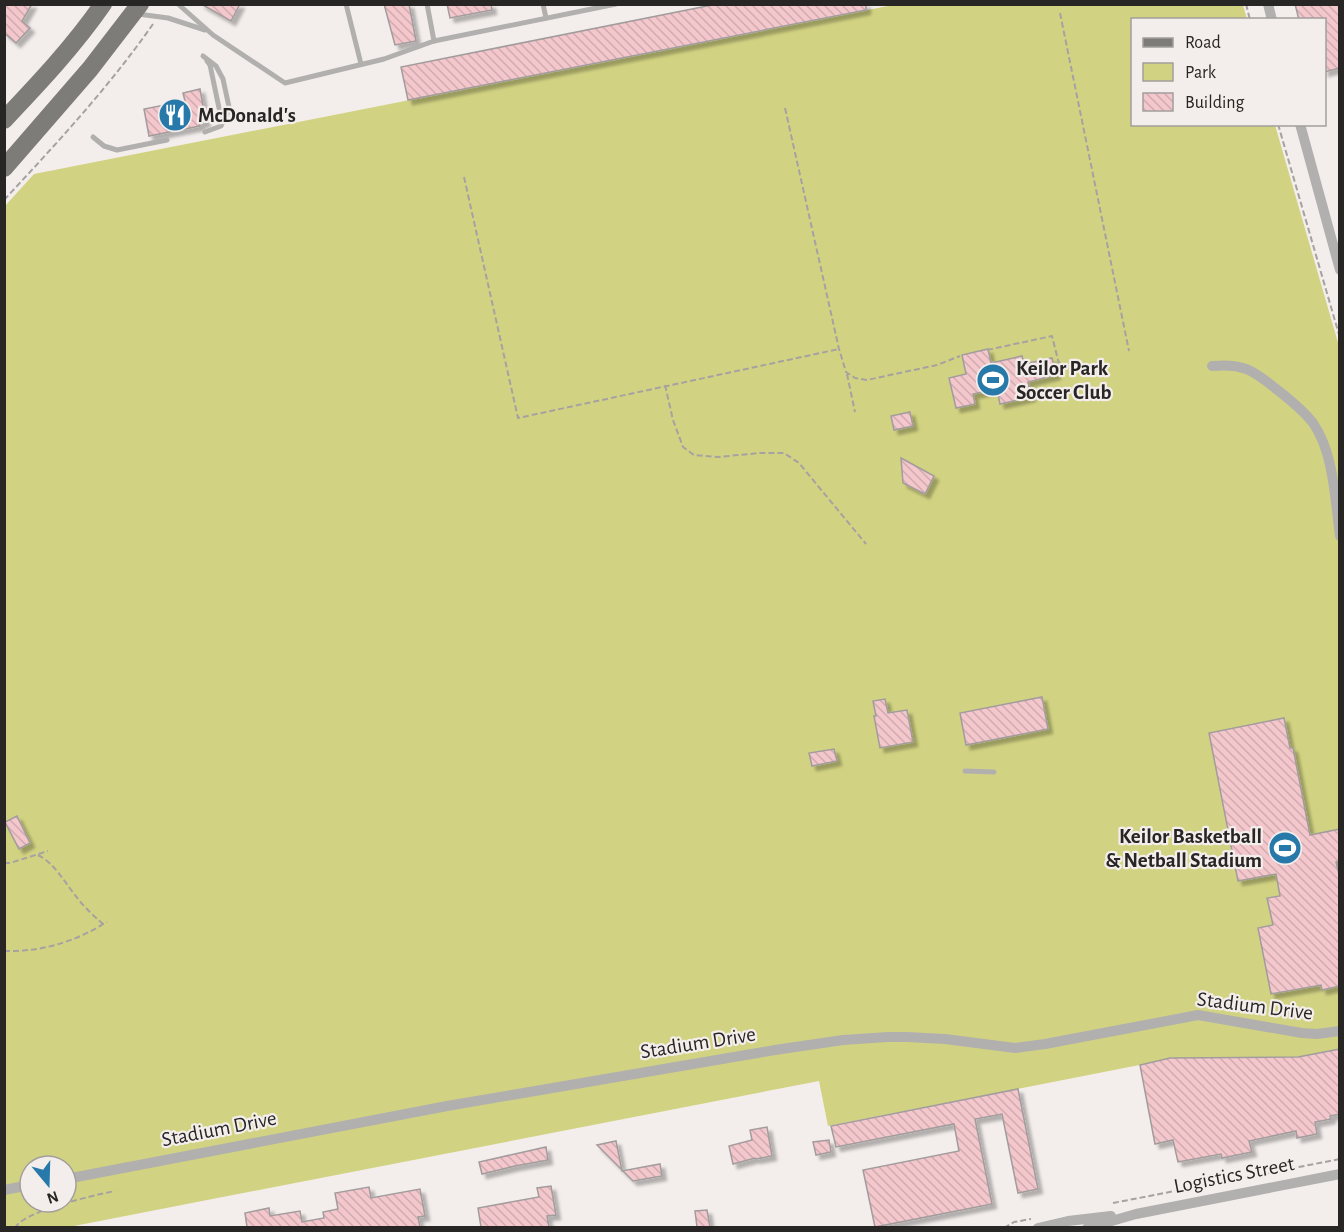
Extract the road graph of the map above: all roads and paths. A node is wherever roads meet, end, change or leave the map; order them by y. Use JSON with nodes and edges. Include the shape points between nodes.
{"nodes":[{"id":1,"x":103,"y":4,"type":"edge"},
{"id":2,"x":178,"y":4,"type":"edge"},
{"id":3,"x":346,"y":4,"type":"edge"},
{"id":4,"x":427,"y":4,"type":"edge"},
{"id":5,"x":543,"y":4,"type":"edge"},
{"id":6,"x":616,"y":4,"type":"edge"},
{"id":7,"x":137,"y":9,"type":"edge"},
{"id":8,"x":1060,"y":14,"type":"dead end"},
{"id":9,"x":159,"y":16,"type":"junction"},
{"id":10,"x":546,"y":18,"type":"junction"},
{"id":11,"x":209,"y":32,"type":"junction"},
{"id":12,"x":434,"y":40,"type":"junction"},
{"id":13,"x":203,"y":56,"type":"dead end"},
{"id":14,"x":361,"y":64,"type":"junction"},
{"id":15,"x":786,"y":108,"type":"dead end"},
{"id":16,"x":4,"y":120,"type":"edge"},
{"id":17,"x":1279,"y":126,"type":"edge"},
{"id":18,"x":1301,"y":126,"type":"edge"},
{"id":19,"x":205,"y":132,"type":"dead end"},
{"id":20,"x":93,"y":137,"type":"dead end"},
{"id":21,"x":167,"y":140,"type":"dead end"},
{"id":22,"x":4,"y":168,"type":"edge"},
{"id":23,"x":465,"y":177,"type":"dead end"},
{"id":24,"x":4,"y":200,"type":"edge"},
{"id":25,"x":1337,"y":250,"type":"edge"},
{"id":26,"x":1340,"y":270,"type":"edge"},
{"id":27,"x":1340,"y":338,"type":"edge"},
{"id":28,"x":839,"y":349,"type":"junction"},
{"id":29,"x":987,"y":350,"type":"dead end"},
{"id":30,"x":1129,"y":351,"type":"dead end"},
{"id":31,"x":960,"y":356,"type":"dead end"},
{"id":32,"x":1061,"y":366,"type":"dead end"},
{"id":33,"x":1212,"y":366,"type":"dead end"},
{"id":34,"x":846,"y":372,"type":"junction"},
{"id":35,"x":665,"y":385,"type":"junction"},
{"id":36,"x":855,"y":412,"type":"dead end"},
{"id":37,"x":1340,"y":536,"type":"edge"},
{"id":38,"x":866,"y":544,"type":"dead end"},
{"id":39,"x":964,"y":771,"type":"dead end"},
{"id":40,"x":994,"y":772,"type":"dead end"},
{"id":41,"x":48,"y":851,"type":"dead end"},
{"id":42,"x":38,"y":855,"type":"junction"},
{"id":43,"x":4,"y":863,"type":"edge"},
{"id":44,"x":107,"y":922,"type":"dead end"},
{"id":45,"x":103,"y":924,"type":"junction"},
{"id":46,"x":4,"y":951,"type":"edge"},
{"id":47,"x":1340,"y":1031,"type":"edge"},
{"id":48,"x":1340,"y":1159,"type":"edge"},
{"id":49,"x":1340,"y":1174,"type":"edge"},
{"id":50,"x":78,"y":1177,"type":"edge"},
{"id":51,"x":114,"y":1191,"type":"dead end"},
{"id":52,"x":1107,"y":1204,"type":"dead end"},
{"id":53,"x":1136,"y":1214,"type":"junction"},
{"id":54,"x":1037,"y":1223,"type":"edge"},
{"id":55,"x":15,"y":1227,"type":"edge"},
{"id":56,"x":1004,"y":1227,"type":"edge"},
{"id":57,"x":1087,"y":1227,"type":"edge"}],
"edges":[{"from":1,"to":16,"type":"main road","via":[[55,65]]},
{"from":2,"to":11,"type":"lane"},
{"from":3,"to":14,"type":"lane"},
{"from":4,"to":12,"type":"lane"},
{"from":5,"to":10,"type":"lane"},
{"from":6,"to":10,"type":"lane"},
{"from":7,"to":9,"type":"lane"},
{"from":7,"to":22,"type":"main road"},
{"from":8,"to":30,"type":"path"},
{"from":9,"to":11,"type":"lane"},
{"from":9,"to":24,"type":"path","via":[[122,68]]},
{"from":10,"to":12,"type":"lane"},
{"from":11,"to":14,"type":"lane","via":[[285,83]]},
{"from":12,"to":14,"type":"lane"},
{"from":13,"to":19,"type":"lane","via":[[216,66],[223,79],[229,107],[221,126]]},
{"from":15,"to":28,"type":"path"},
{"from":17,"to":27,"type":"path"},
{"from":18,"to":25,"type":"street"},
{"from":20,"to":21,"type":"lane","via":[[117,150]]},
{"from":23,"to":35,"type":"path","via":[[518,418]]},
{"from":25,"to":26,"type":"street"},
{"from":28,"to":34,"type":"path"},
{"from":28,"to":35,"type":"path"},
{"from":29,"to":32,"type":"path","via":[[1052,336]]},
{"from":31,"to":34,"type":"path","via":[[867,380]]},
{"from":33,"to":37,"type":"street","via":[[1228,364],[1253,372],[1280,391],[1313,424],[1327,453]]},
{"from":34,"to":36,"type":"path"},
{"from":35,"to":38,"type":"path","via":[[683,447],[694,455],[718,457],[784,453],[799,463]]},
{"from":39,"to":40,"type":"lane"},
{"from":41,"to":42,"type":"path"},
{"from":42,"to":43,"type":"path"},
{"from":42,"to":45,"type":"path","via":[[49,860]]},
{"from":44,"to":45,"type":"path"},
{"from":45,"to":46,"type":"path","via":[[44,948]]},
{"from":47,"to":50,"type":"street","name":"Stadium Drive","via":[[1302,1033],[1198,1015],[1015,1048],[907,1037],[843,1040],[459,1104]]},
{"from":48,"to":52,"type":"path"},
{"from":49,"to":53,"type":"street","name":"Logistics Street"},
{"from":51,"to":55,"type":"path","via":[[35,1214]]},
{"from":53,"to":54,"type":"street","name":"Logistics Street"},
{"from":53,"to":57,"type":"street","name":"Logistics Street"},
{"from":54,"to":56,"type":"path","via":[[1014,1222]]}]}
